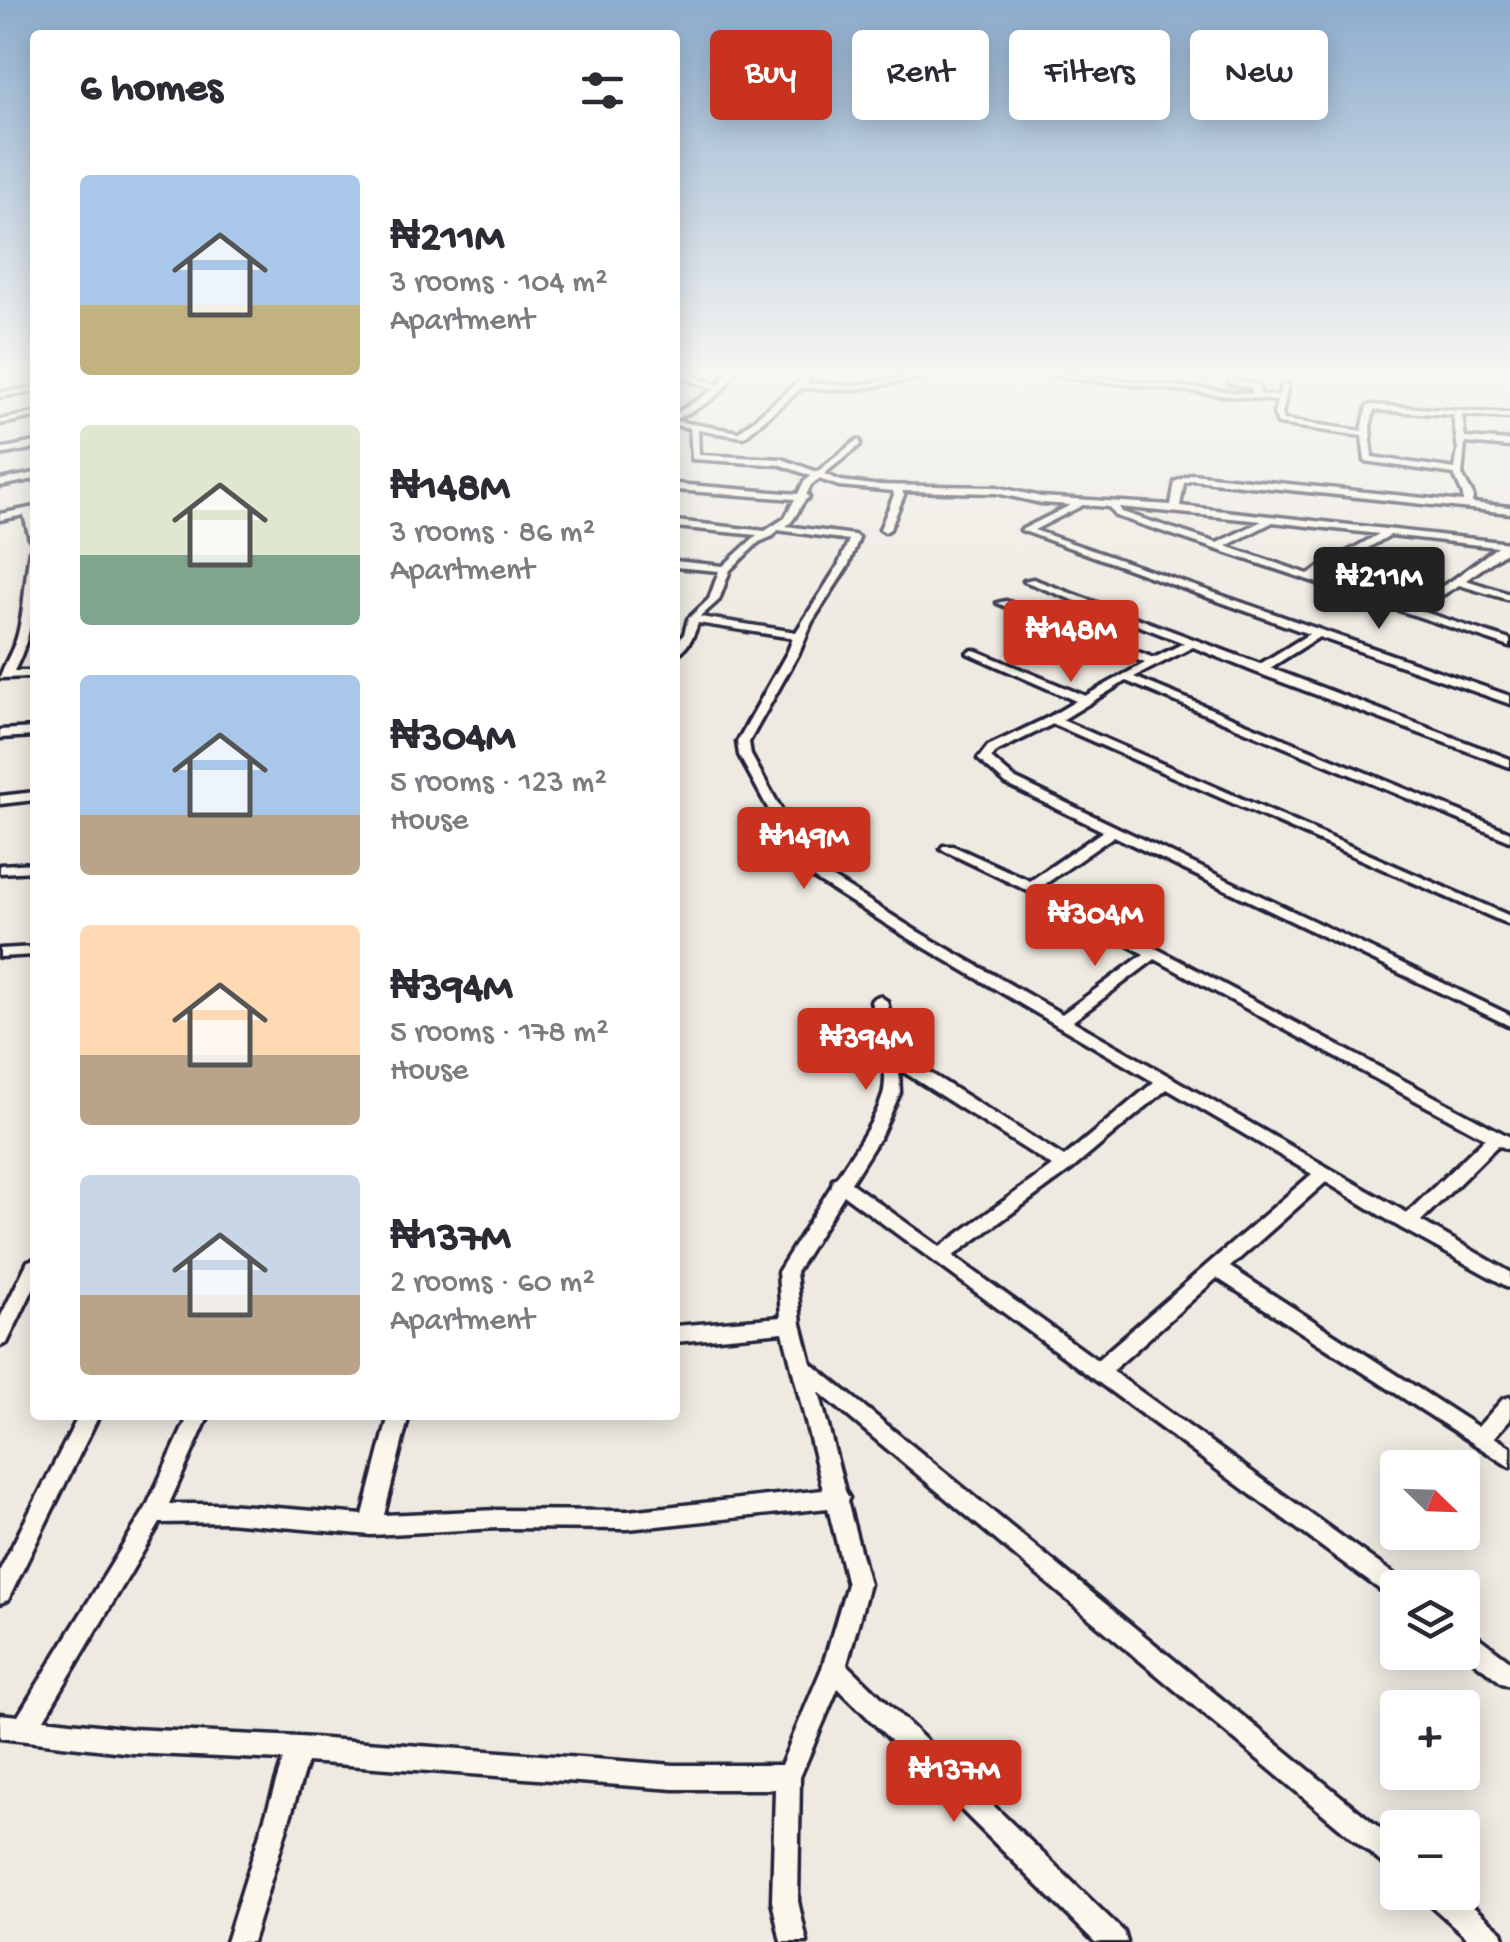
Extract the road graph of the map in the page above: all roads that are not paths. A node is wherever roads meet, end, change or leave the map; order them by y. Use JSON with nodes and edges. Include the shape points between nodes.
{"nodes":[{"id":1,"x":5,"y":462,"type":"edge"},
{"id":2,"x":777,"y":462,"type":"edge"},
{"id":3,"x":834,"y":462,"type":"edge"},
{"id":4,"x":1372,"y":462,"type":"edge"},
{"id":5,"x":1461,"y":462,"type":"edge"},
{"id":6,"x":1460,"y":472,"type":"junction"},
{"id":7,"x":819,"y":474,"type":"junction"},
{"id":8,"x":30,"y":477,"type":"edge"},
{"id":9,"x":19,"y":479,"type":"junction"},
{"id":10,"x":0,"y":483,"type":"edge"},
{"id":11,"x":680,"y":486,"type":"edge"},
{"id":12,"x":897,"y":488,"type":"junction"},
{"id":13,"x":1372,"y":495,"type":"junction"},
{"id":14,"x":804,"y":497,"type":"junction"},
{"id":15,"x":1079,"y":504,"type":"junction"},
{"id":16,"x":1114,"y":506,"type":"junction"},
{"id":17,"x":1467,"y":506,"type":"junction"},
{"id":18,"x":1175,"y":508,"type":"junction"},
{"id":19,"x":1510,"y":510,"type":"edge"},
{"id":20,"x":30,"y":511,"type":"edge"},
{"id":21,"x":0,"y":517,"type":"edge"},
{"id":22,"x":1272,"y":518,"type":"junction"},
{"id":23,"x":680,"y":524,"type":"edge"},
{"id":24,"x":885,"y":529,"type":"dead end"},
{"id":25,"x":1368,"y":530,"type":"junction"},
{"id":26,"x":775,"y":531,"type":"junction"},
{"id":27,"x":1389,"y":532,"type":"junction"},
{"id":28,"x":1509,"y":546,"type":"edge"},
{"id":29,"x":1218,"y":547,"type":"junction"},
{"id":30,"x":680,"y":565,"type":"edge"},
{"id":31,"x":724,"y":569,"type":"junction"},
{"id":32,"x":1308,"y":578,"type":"junction"},
{"id":33,"x":1029,"y":581,"type":"dead end"},
{"id":34,"x":1458,"y":581,"type":"junction"},
{"id":35,"x":1510,"y":596,"type":"edge"},
{"id":36,"x":30,"y":603,"type":"edge"},
{"id":37,"x":1002,"y":604,"type":"dead end"},
{"id":38,"x":1408,"y":610,"type":"junction"},
{"id":39,"x":693,"y":620,"type":"junction"},
{"id":40,"x":1318,"y":633,"type":"junction"},
{"id":41,"x":797,"y":636,"type":"junction"},
{"id":42,"x":1193,"y":643,"type":"junction"},
{"id":43,"x":1510,"y":644,"type":"edge"},
{"id":44,"x":680,"y":646,"type":"edge"},
{"id":45,"x":973,"y":653,"type":"dead end"},
{"id":46,"x":1156,"y":663,"type":"junction"},
{"id":47,"x":1259,"y":670,"type":"junction"},
{"id":48,"x":30,"y":674,"type":"edge"},
{"id":49,"x":3,"y":675,"type":"edge"},
{"id":50,"x":1124,"y":678,"type":"junction"},
{"id":51,"x":1510,"y":700,"type":"edge"},
{"id":52,"x":1086,"y":701,"type":"junction"},
{"id":53,"x":1054,"y":720,"type":"junction"},
{"id":54,"x":30,"y":732,"type":"edge"},
{"id":55,"x":0,"y":734,"type":"edge"},
{"id":56,"x":1507,"y":759,"type":"edge"},
{"id":57,"x":30,"y":797,"type":"edge"},
{"id":58,"x":0,"y":800,"type":"edge"},
{"id":59,"x":1112,"y":831,"type":"junction"},
{"id":60,"x":1510,"y":837,"type":"edge"},
{"id":61,"x":948,"y":848,"type":"dead end"},
{"id":62,"x":30,"y":867,"type":"edge"},
{"id":63,"x":0,"y":870,"type":"edge"},
{"id":64,"x":1031,"y":887,"type":"junction"},
{"id":65,"x":1510,"y":921,"type":"edge"},
{"id":66,"x":30,"y":951,"type":"edge"},
{"id":67,"x":1154,"y":953,"type":"junction"},
{"id":68,"x":0,"y":954,"type":"edge"},
{"id":69,"x":879,"y":1000,"type":"dead end"},
{"id":70,"x":1063,"y":1020,"type":"junction"},
{"id":71,"x":1510,"y":1021,"type":"edge"},
{"id":72,"x":891,"y":1056,"type":"junction"},
{"id":73,"x":1167,"y":1080,"type":"junction"},
{"id":74,"x":1503,"y":1140,"type":"edge"},
{"id":75,"x":1065,"y":1166,"type":"junction"},
{"id":76,"x":1324,"y":1174,"type":"junction"},
{"id":77,"x":839,"y":1183,"type":"junction"},
{"id":78,"x":1407,"y":1223,"type":"junction"},
{"id":79,"x":940,"y":1256,"type":"junction"},
{"id":80,"x":1217,"y":1268,"type":"junction"},
{"id":81,"x":30,"y":1276,"type":"edge"},
{"id":82,"x":1510,"y":1282,"type":"edge"},
{"id":83,"x":790,"y":1324,"type":"junction"},
{"id":84,"x":680,"y":1334,"type":"edge"},
{"id":85,"x":0,"y":1338,"type":"edge"},
{"id":86,"x":805,"y":1369,"type":"junction"},
{"id":87,"x":1099,"y":1370,"type":"junction"},
{"id":88,"x":1510,"y":1405,"type":"edge"},
{"id":89,"x":86,"y":1420,"type":"edge"},
{"id":90,"x":198,"y":1420,"type":"edge"},
{"id":91,"x":398,"y":1420,"type":"edge"},
{"id":92,"x":1481,"y":1438,"type":"junction"},
{"id":93,"x":1510,"y":1458,"type":"edge"},
{"id":94,"x":838,"y":1498,"type":"junction"},
{"id":95,"x":154,"y":1514,"type":"junction"},
{"id":96,"x":371,"y":1525,"type":"junction"},
{"id":97,"x":1380,"y":1577,"type":"edge"},
{"id":98,"x":0,"y":1592,"type":"edge"},
{"id":99,"x":1480,"y":1652,"type":"edge"},
{"id":100,"x":834,"y":1668,"type":"junction"},
{"id":101,"x":1510,"y":1675,"type":"edge"},
{"id":102,"x":13,"y":1727,"type":"edge"},
{"id":103,"x":299,"y":1749,"type":"junction"},
{"id":104,"x":788,"y":1777,"type":"junction"},
{"id":105,"x":1380,"y":1845,"type":"edge"},
{"id":106,"x":1456,"y":1910,"type":"edge"},
{"id":107,"x":239,"y":1942,"type":"edge"},
{"id":108,"x":794,"y":1942,"type":"edge"},
{"id":109,"x":1114,"y":1942,"type":"edge"},
{"id":110,"x":1492,"y":1942,"type":"edge"}],
"edges":[{"from":1,"to":9,"type":"street"},
{"from":2,"to":7,"type":"street"},
{"from":3,"to":7,"type":"street"},
{"from":4,"to":6,"type":"street"},
{"from":5,"to":6,"type":"street"},
{"from":6,"to":17,"type":"street"},
{"from":7,"to":12,"type":"street","via":[[851,485]]},
{"from":7,"to":14,"type":"street"},
{"from":8,"to":9,"type":"street"},
{"from":9,"to":10,"type":"street"},
{"from":11,"to":14,"type":"street"},
{"from":12,"to":15,"type":"street","via":[[996,490]]},
{"from":12,"to":24,"type":"street"},
{"from":13,"to":17,"type":"street"},
{"from":13,"to":18,"type":"street","via":[[1192,477],[1180,482]]},
{"from":13,"to":25,"type":"street"},
{"from":14,"to":26,"type":"street"},
{"from":15,"to":16,"type":"street"},
{"from":15,"to":40,"type":"street","via":[[1026,530]]},
{"from":16,"to":18,"type":"street"},
{"from":16,"to":29,"type":"street","via":[[1119,514]]},
{"from":17,"to":19,"type":"street"},
{"from":18,"to":22,"type":"street"},
{"from":20,"to":21,"type":"street"},
{"from":22,"to":25,"type":"street"},
{"from":22,"to":29,"type":"street"},
{"from":23,"to":26,"type":"street"},
{"from":25,"to":27,"type":"street"},
{"from":26,"to":31,"type":"street"},
{"from":26,"to":41,"type":"street","via":[[854,538]]},
{"from":27,"to":28,"type":"street"},
{"from":27,"to":32,"type":"street"},
{"from":28,"to":34,"type":"street"},
{"from":29,"to":32,"type":"street"},
{"from":30,"to":31,"type":"street"},
{"from":31,"to":39,"type":"street","via":[[714,600]]},
{"from":32,"to":38,"type":"street"},
{"from":33,"to":42,"type":"street"},
{"from":34,"to":35,"type":"street"},
{"from":34,"to":38,"type":"street"},
{"from":36,"to":49,"type":"street","via":[[21,649]]},
{"from":37,"to":46,"type":"street"},
{"from":38,"to":43,"type":"street"},
{"from":39,"to":41,"type":"street"},
{"from":39,"to":44,"type":"street"},
{"from":40,"to":47,"type":"street"},
{"from":40,"to":51,"type":"street"},
{"from":41,"to":70,"type":"street","via":[[743,742],[807,868]]},
{"from":42,"to":46,"type":"street"},
{"from":42,"to":47,"type":"street"},
{"from":45,"to":52,"type":"street"},
{"from":46,"to":50,"type":"street"},
{"from":47,"to":56,"type":"street"},
{"from":48,"to":49,"type":"street"},
{"from":50,"to":52,"type":"street"},
{"from":50,"to":60,"type":"street"},
{"from":52,"to":53,"type":"street"},
{"from":53,"to":59,"type":"street","via":[[992,749],[984,760],[1010,781]]},
{"from":53,"to":65,"type":"street"},
{"from":54,"to":55,"type":"street"},
{"from":57,"to":58,"type":"street"},
{"from":59,"to":64,"type":"street"},
{"from":59,"to":71,"type":"street"},
{"from":61,"to":64,"type":"street"},
{"from":62,"to":63,"type":"street"},
{"from":64,"to":67,"type":"street"},
{"from":66,"to":68,"type":"street"},
{"from":67,"to":70,"type":"street"},
{"from":67,"to":74,"type":"street"},
{"from":69,"to":72,"type":"street"},
{"from":70,"to":73,"type":"street"},
{"from":72,"to":75,"type":"street"},
{"from":72,"to":77,"type":"street","via":[[892,1092]]},
{"from":73,"to":75,"type":"street"},
{"from":73,"to":76,"type":"street"},
{"from":74,"to":78,"type":"street"},
{"from":75,"to":79,"type":"street"},
{"from":76,"to":78,"type":"street"},
{"from":76,"to":80,"type":"street"},
{"from":77,"to":79,"type":"street"},
{"from":77,"to":83,"type":"street","via":[[787,1272]]},
{"from":78,"to":82,"type":"street"},
{"from":79,"to":87,"type":"street"},
{"from":80,"to":87,"type":"street"},
{"from":80,"to":92,"type":"street"},
{"from":81,"to":85,"type":"street"},
{"from":83,"to":84,"type":"street"},
{"from":83,"to":86,"type":"street"},
{"from":86,"to":94,"type":"street"},
{"from":86,"to":105,"type":"street"},
{"from":87,"to":97,"type":"street"},
{"from":88,"to":92,"type":"street"},
{"from":89,"to":98,"type":"street"},
{"from":90,"to":95,"type":"street"},
{"from":91,"to":96,"type":"street"},
{"from":92,"to":93,"type":"street"},
{"from":94,"to":96,"type":"street","via":[[628,1520]]},
{"from":94,"to":100,"type":"street","via":[[858,1584]]},
{"from":95,"to":96,"type":"street"},
{"from":95,"to":102,"type":"street"},
{"from":99,"to":101,"type":"street"},
{"from":100,"to":104,"type":"street"},
{"from":100,"to":109,"type":"street"},
{"from":102,"to":103,"type":"street"},
{"from":103,"to":104,"type":"street","via":[[674,1778]]},
{"from":103,"to":107,"type":"street"},
{"from":104,"to":108,"type":"street","via":[[784,1900]]},
{"from":106,"to":110,"type":"street"}]}
